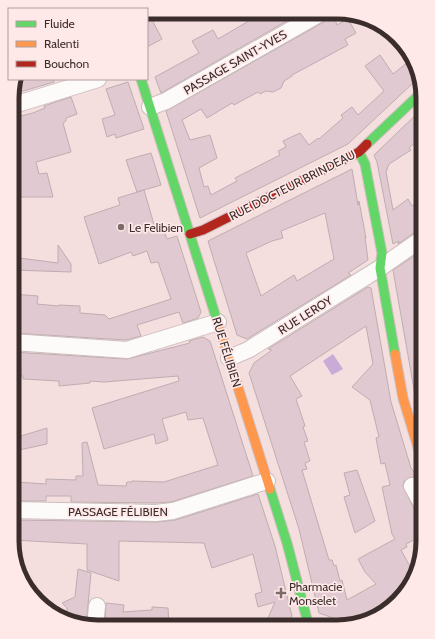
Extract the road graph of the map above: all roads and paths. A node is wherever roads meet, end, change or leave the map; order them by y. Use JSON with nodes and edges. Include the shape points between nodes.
{"nodes":[{"id":1,"x":310,"y":19,"type":"edge"},
{"id":2,"x":95,"y":80,"type":"edge"},
{"id":3,"x":141,"y":80,"type":"edge"},
{"id":4,"x":416,"y":98,"type":"edge"},
{"id":5,"x":19,"y":103,"type":"edge"},
{"id":6,"x":150,"y":107,"type":"junction"},
{"id":7,"x":359,"y":152,"type":"junction"},
{"id":8,"x":190,"y":234,"type":"junction"},
{"id":9,"x":416,"y":243,"type":"edge"},
{"id":10,"x":380,"y":268,"type":"junction"},
{"id":11,"x":218,"y":322,"type":"junction"},
{"id":12,"x":19,"y":342,"type":"edge"},
{"id":13,"x":229,"y":358,"type":"junction"},
{"id":14,"x":416,"y":441,"type":"edge"},
{"id":15,"x":267,"y":481,"type":"junction"},
{"id":16,"x":412,"y":486,"type":"dead end"},
{"id":17,"x":416,"y":493,"type":"edge"},
{"id":18,"x":19,"y":510,"type":"edge"},
{"id":19,"x":97,"y":606,"type":"dead end"},
{"id":20,"x":96,"y":620,"type":"edge"},
{"id":21,"x":307,"y":620,"type":"edge"}],
"edges":[{"from":1,"to":6,"type":"street","name":"PASSAGE SAINT-YVES","via":[[166,101]]},
{"from":2,"to":5,"type":"street"},
{"from":3,"to":6,"type":"street","name":"RUE FÉLIBIEN"},
{"from":4,"to":7,"type":"street","name":"RUE DOCTEUR BRINDEAU"},
{"from":6,"to":8,"type":"street","name":"RUE FÉLIBIEN"},
{"from":7,"to":8,"type":"street","name":"RUE DOCTEUR BRINDEAU","via":[[203,230]]},
{"from":7,"to":10,"type":"street","via":[[365,164],[380,246]]},
{"from":8,"to":11,"type":"street","name":"RUE FÉLIBIEN"},
{"from":9,"to":10,"type":"street","name":"RUE LEROY"},
{"from":10,"to":13,"type":"street","name":"RUE LEROY","via":[[248,350]]},
{"from":10,"to":14,"type":"street","via":[[403,398]]},
{"from":11,"to":12,"type":"street","via":[[127,350]]},
{"from":11,"to":13,"type":"street","name":"RUE FÉLIBIEN"},
{"from":13,"to":15,"type":"street","name":"RUE FÉLIBIEN"},
{"from":15,"to":18,"type":"street","name":"PASSAGE FÉLIBIEN","via":[[173,511],[156,513]]},
{"from":15,"to":21,"type":"street","name":"RUE FÉLIBIEN","via":[[287,543]]},
{"from":16,"to":17,"type":"street"},
{"from":19,"to":20,"type":"street"}]}
